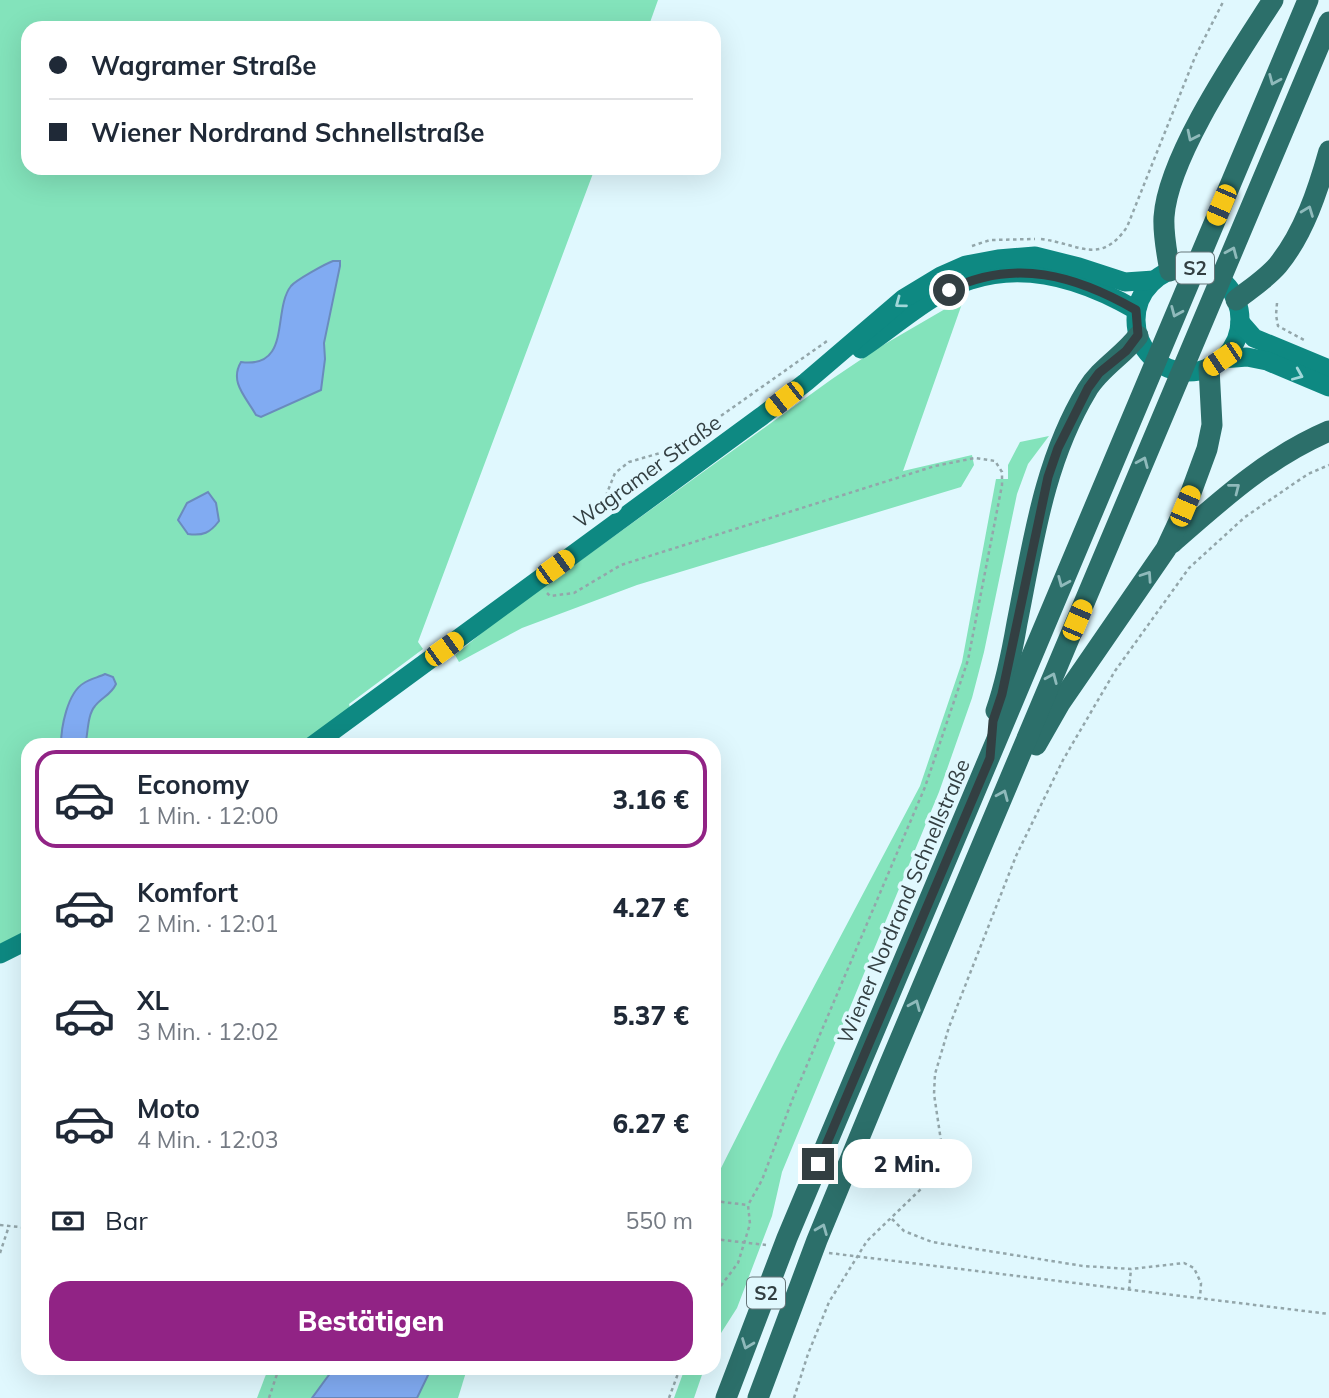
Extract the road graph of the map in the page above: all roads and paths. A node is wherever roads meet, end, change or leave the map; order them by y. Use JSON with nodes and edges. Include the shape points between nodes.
{"nodes":[{"id":1,"x":1273,"y":0,"type":"edge"},
{"id":2,"x":1308,"y":0,"type":"edge"},
{"id":3,"x":1329,"y":22,"type":"edge"},
{"id":4,"x":1329,"y":151,"type":"edge"},
{"id":5,"x":1168,"y":273,"type":"junction"},
{"id":6,"x":1077,"y":274,"type":"junction"},
{"id":7,"x":1234,"y":298,"type":"junction"},
{"id":8,"x":1277,"y":303,"type":"dead end"},
{"id":9,"x":1136,"y":310,"type":"junction"},
{"id":10,"x":1240,"y":322,"type":"junction"},
{"id":11,"x":1306,"y":341,"type":"dead end"},
{"id":12,"x":1140,"y":342,"type":"junction"},
{"id":13,"x":1212,"y":366,"type":"junction"},
{"id":14,"x":1329,"y":369,"type":"edge"},
{"id":15,"x":1329,"y":387,"type":"edge"},
{"id":16,"x":1329,"y":431,"type":"edge"},
{"id":17,"x":1329,"y":465,"type":"edge"},
{"id":18,"x":1166,"y":549,"type":"junction"},
{"id":19,"x":535,"y":582,"type":"junction"},
{"id":20,"x":323,"y":738,"type":"edge"},
{"id":21,"x":990,"y":758,"type":"junction"},
{"id":22,"x":1016,"y":763,"type":"junction"},
{"id":23,"x":21,"y":944,"type":"edge"},
{"id":24,"x":0,"y":954,"type":"edge"},
{"id":25,"x":721,"y":1202,"type":"edge"},
{"id":26,"x":748,"y":1205,"type":"junction"},
{"id":27,"x":892,"y":1219,"type":"junction"},
{"id":28,"x":0,"y":1225,"type":"edge"},
{"id":29,"x":9,"y":1226,"type":"junction"},
{"id":30,"x":21,"y":1227,"type":"edge"},
{"id":31,"x":0,"y":1252,"type":"edge"},
{"id":32,"x":902,"y":1261,"type":"dead end"},
{"id":33,"x":1131,"y":1269,"type":"junction"},
{"id":34,"x":721,"y":1286,"type":"edge"},
{"id":35,"x":1129,"y":1290,"type":"junction"},
{"id":36,"x":1200,"y":1298,"type":"junction"},
{"id":37,"x":1329,"y":1314,"type":"edge"},
{"id":38,"x":277,"y":1375,"type":"edge"},
{"id":39,"x":677,"y":1375,"type":"edge"},
{"id":40,"x":269,"y":1398,"type":"edge"},
{"id":41,"x":669,"y":1398,"type":"edge"},
{"id":42,"x":726,"y":1398,"type":"edge"},
{"id":43,"x":758,"y":1398,"type":"edge"},
{"id":44,"x":794,"y":1398,"type":"edge"}],
"edges":[{"from":1,"to":5,"type":"highway","one_way":true,"via":[[1179,164],[1164,217]]},
{"from":2,"to":21,"type":"highway","name":"Wiener Nordrand Schnellstraße","number":"S2","one_way":true},
{"from":22,"to":3,"type":"highway","number":"S2","one_way":true},
{"from":7,"to":4,"type":"highway","one_way":true,"via":[[1277,266],[1295,241]]},
{"from":5,"to":6,"type":"main road","via":[[1125,282]]},
{"from":5,"to":7,"type":"main road","via":[[1197,269],[1214,275]]},
{"from":5,"to":9,"type":"main road","via":[[1142,294]]},
{"from":6,"to":9,"type":"main road"},
{"from":6,"to":19,"type":"main road","name":"Wagramer Straße","via":[[1035,256],[966,265],[941,276],[903,299],[806,382]]},
{"from":7,"to":10,"type":"main road"},
{"from":8,"to":11,"type":"path","via":[[1278,326]]},
{"from":9,"to":12,"type":"main road"},
{"from":10,"to":13,"type":"main road","via":[[1234,345]]},
{"from":10,"to":14,"type":"main road","via":[[1254,338]]},
{"from":12,"to":13,"type":"main road","via":[[1155,362],[1171,370],[1189,372]]},
{"from":12,"to":21,"type":"highway","via":[[1099,373],[1058,448],[993,721]]},
{"from":13,"to":15,"type":"main road","one_way":true,"via":[[1247,357]]},
{"from":13,"to":18,"type":"highway","via":[[1212,425],[1207,449]]},
{"from":18,"to":16,"type":"highway","one_way":true,"via":[[1253,474]]},
{"from":17,"to":27,"type":"path","via":[[1245,517],[1189,568],[1115,670],[1063,760],[1016,856],[949,1027],[936,1074],[941,1141],[937,1163],[922,1188]]},
{"from":22,"to":18,"type":"highway","one_way":true,"via":[[1038,743],[1060,703]]},
{"from":19,"to":20,"type":"main road","name":"Wagramer Straße"},
{"from":19,"to":26,"type":"path","via":[[550,596],[574,593],[621,565],[935,466],[975,458],[995,461],[1002,472],[968,660],[925,787]]},
{"from":21,"to":42,"type":"highway","name":"Wiener Nordrand Schnellstraße","number":"S2","one_way":true,"via":[[787,1238]]},
{"from":43,"to":22,"type":"highway","number":"S2","one_way":true,"via":[[817,1240]]},
{"from":23,"to":24,"type":"main road"},
{"from":25,"to":26,"type":"path"},
{"from":26,"to":34,"type":"path","via":[[750,1224],[738,1263]]},
{"from":27,"to":33,"type":"path","via":[[904,1231],[932,1242]]},
{"from":27,"to":44,"type":"path","via":[[867,1241],[829,1301]]},
{"from":28,"to":29,"type":"path"},
{"from":29,"to":30,"type":"path"},
{"from":29,"to":31,"type":"path"},
{"from":32,"to":35,"type":"path"},
{"from":33,"to":35,"type":"path"},
{"from":33,"to":36,"type":"path","via":[[1184,1264],[1195,1268]]},
{"from":35,"to":36,"type":"path"},
{"from":36,"to":37,"type":"path"},
{"from":38,"to":40,"type":"path"},
{"from":39,"to":41,"type":"path"}]}
